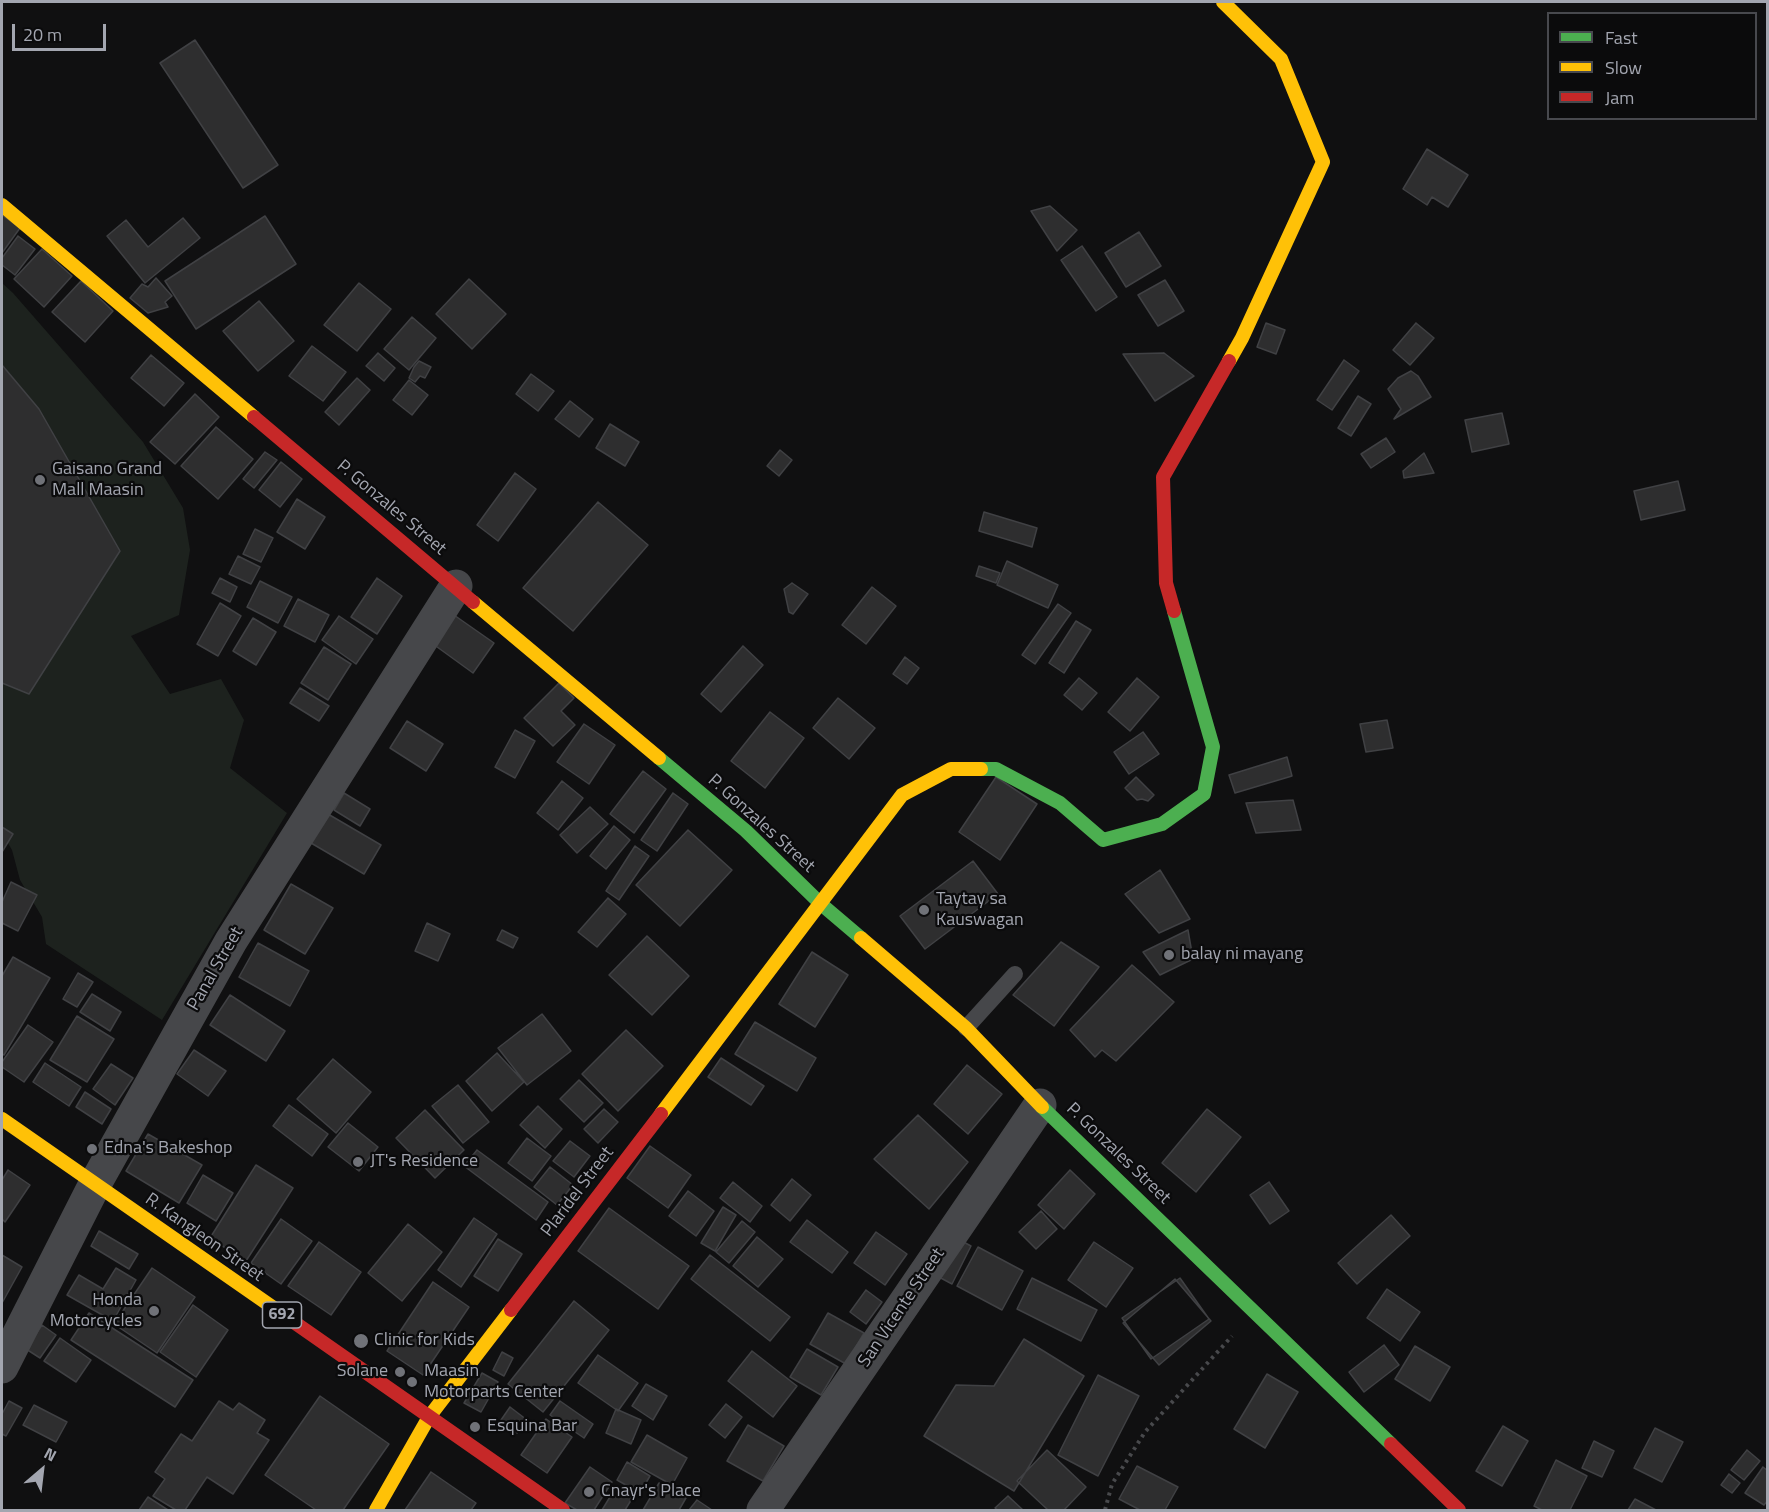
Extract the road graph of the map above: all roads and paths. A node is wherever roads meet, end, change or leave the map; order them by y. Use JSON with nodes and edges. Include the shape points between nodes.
{"nodes":[{"id":1,"x":1223,"y":2,"type":"edge"},
{"id":2,"x":2,"y":206,"type":"edge"},
{"id":3,"x":456,"y":586,"type":"junction"},
{"id":4,"x":821,"y":904,"type":"junction"},
{"id":5,"x":1015,"y":974,"type":"dead end"},
{"id":6,"x":966,"y":1028,"type":"junction"},
{"id":7,"x":1040,"y":1105,"type":"junction"},
{"id":8,"x":2,"y":1119,"type":"edge"},
{"id":9,"x":94,"y":1184,"type":"junction"},
{"id":10,"x":1254,"y":1311,"type":"junction"},
{"id":11,"x":10,"y":1330,"type":"edge"},
{"id":12,"x":2,"y":1367,"type":"edge"},
{"id":13,"x":429,"y":1417,"type":"junction"},
{"id":14,"x":376,"y":1510,"type":"edge"},
{"id":15,"x":563,"y":1510,"type":"edge"},
{"id":16,"x":763,"y":1510,"type":"edge"},
{"id":17,"x":1105,"y":1510,"type":"edge"},
{"id":18,"x":1459,"y":1510,"type":"edge"}],
"edges":[{"from":1,"to":4,"type":"street","name":"Plaridel Street","via":[[1281,59],[1323,162],[1242,338],[1163,477],[1166,583],[1213,747],[1204,794],[1162,824],[1103,840],[1060,803],[996,769],[951,768],[902,795]]},
{"from":2,"to":3,"type":"street","name":"P. Gonzales Street"},
{"from":3,"to":4,"type":"street","name":"P. Gonzales Street","via":[[746,831]]},
{"from":3,"to":9,"type":"street","name":"Panal Street","via":[[231,941]]},
{"from":4,"to":6,"type":"street","name":"P. Gonzales Street"},
{"from":4,"to":13,"type":"street","name":"Plaridel Street"},
{"from":5,"to":6,"type":"lane"},
{"from":6,"to":7,"type":"street","name":"P. Gonzales Street"},
{"from":7,"to":10,"type":"street","name":"P. Gonzales Street"},
{"from":7,"to":16,"type":"street","name":"San Vicente Street"},
{"from":8,"to":9,"type":"street","name":"R. Kangleon Street","number":"692"},
{"from":9,"to":11,"type":"street","name":"Panal Street"},
{"from":9,"to":13,"type":"street","name":"R. Kangleon Street","number":"692"},
{"from":10,"to":17,"type":"path","via":[[1145,1432],[1112,1485]]},
{"from":10,"to":18,"type":"street","name":"P. Gonzales Street"},
{"from":11,"to":12,"type":"street","name":"Panal Street"},
{"from":13,"to":14,"type":"street","name":"Plaridel Street"},
{"from":13,"to":15,"type":"street","name":"R. Kangleon Street","number":"692"}]}
